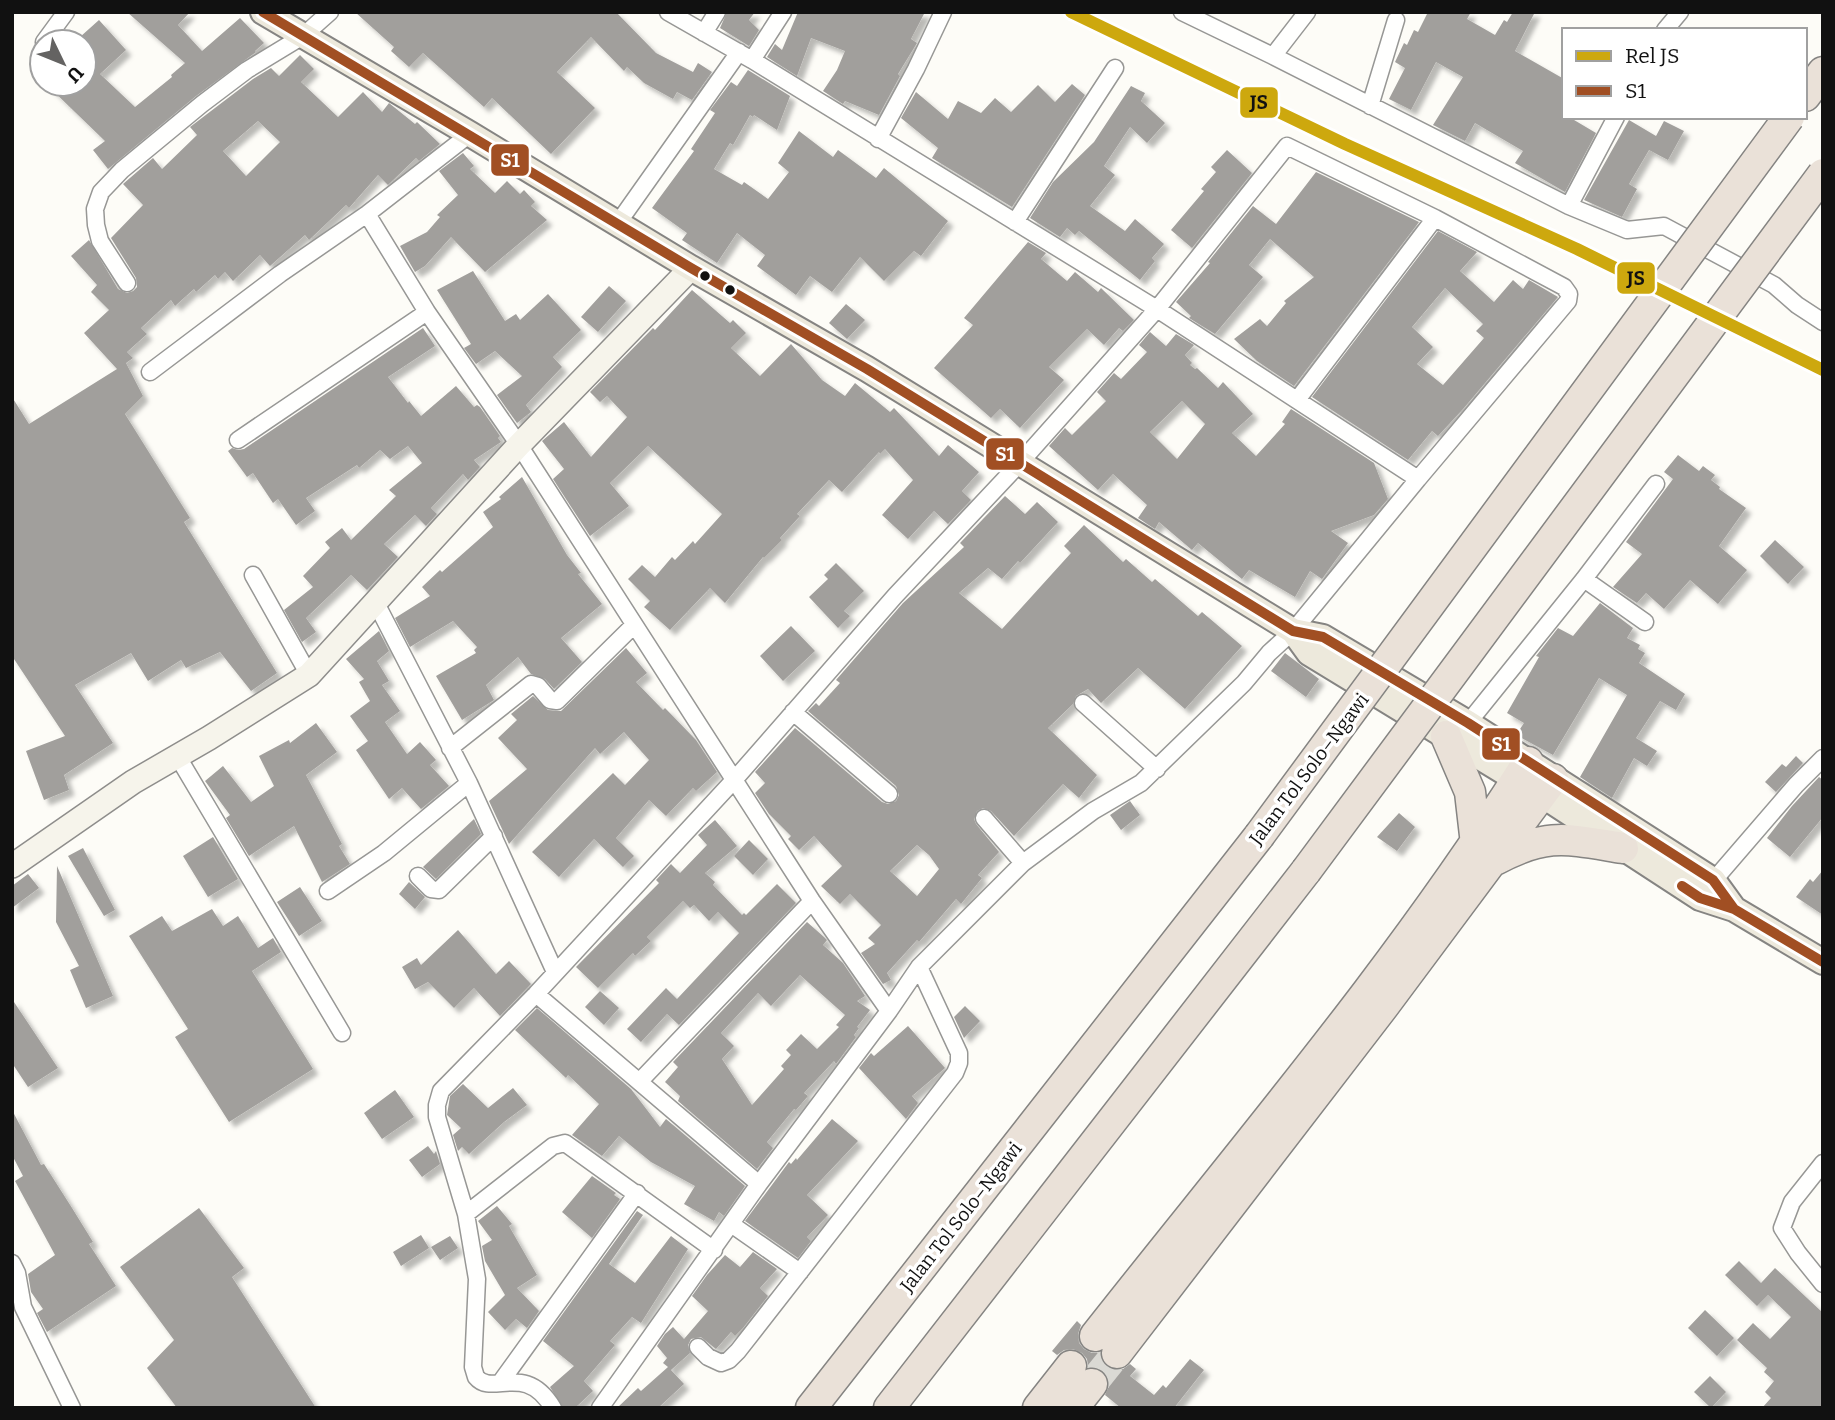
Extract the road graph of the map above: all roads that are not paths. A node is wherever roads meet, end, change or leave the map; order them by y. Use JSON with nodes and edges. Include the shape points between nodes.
{"nodes":[{"id":1,"x":66,"y":12,"type":"edge"},
{"id":2,"x":263,"y":12,"type":"edge"},
{"id":3,"x":330,"y":12,"type":"edge"},
{"id":4,"x":668,"y":12,"type":"edge"},
{"id":5,"x":717,"y":12,"type":"edge"},
{"id":6,"x":783,"y":12,"type":"edge"},
{"id":7,"x":943,"y":12,"type":"edge"},
{"id":8,"x":1182,"y":12,"type":"edge"},
{"id":9,"x":1307,"y":12,"type":"edge"},
{"id":10,"x":1680,"y":12,"type":"edge"},
{"id":11,"x":1396,"y":20,"type":"dead end"},
{"id":12,"x":54,"y":28,"type":"edge"},
{"id":13,"x":1667,"y":28,"type":"edge"},
{"id":14,"x":704,"y":33,"type":"junction"},
{"id":15,"x":303,"y":36,"type":"junction"},
{"id":16,"x":745,"y":56,"type":"junction"},
{"id":17,"x":1273,"y":57,"type":"junction"},
{"id":18,"x":1115,"y":68,"type":"dead end"},
{"id":19,"x":1823,"y":72,"type":"edge"},
{"id":20,"x":1807,"y":93,"type":"edge"},
{"id":21,"x":1370,"y":106,"type":"junction"},
{"id":22,"x":1615,"y":119,"type":"edge"},
{"id":23,"x":1788,"y":119,"type":"edge"},
{"id":24,"x":470,"y":134,"type":"junction"},
{"id":25,"x":878,"y":139,"type":"junction"},
{"id":26,"x":1823,"y":174,"type":"edge"},
{"id":27,"x":1569,"y":206,"type":"junction"},
{"id":28,"x":367,"y":214,"type":"junction"},
{"id":29,"x":1435,"y":218,"type":"junction"},
{"id":30,"x":1015,"y":222,"type":"junction"},
{"id":31,"x":618,"y":223,"type":"junction"},
{"id":32,"x":691,"y":268,"type":"junction"},
{"id":33,"x":127,"y":283,"type":"dead end"},
{"id":34,"x":1157,"y":309,"type":"junction"},
{"id":35,"x":427,"y":313,"type":"junction"},
{"id":36,"x":1823,"y":322,"type":"edge"},
{"id":37,"x":150,"y":372,"type":"dead end"},
{"id":38,"x":1297,"y":400,"type":"junction"},
{"id":39,"x":239,"y":440,"type":"dead end"},
{"id":40,"x":519,"y":444,"type":"junction"},
{"id":41,"x":1019,"y":464,"type":"junction"},
{"id":42,"x":1418,"y":479,"type":"junction"},
{"id":43,"x":1657,"y":484,"type":"dead end"},
{"id":44,"x":253,"y":575,"type":"dead end"},
{"id":45,"x":1584,"y":579,"type":"junction"},
{"id":46,"x":376,"y":603,"type":"junction"},
{"id":47,"x":1645,"y":622,"type":"dead end"},
{"id":48,"x":634,"y":625,"type":"junction"},
{"id":49,"x":1293,"y":631,"type":"junction"},
{"id":50,"x":309,"y":675,"type":"junction"},
{"id":51,"x":1083,"y":703,"type":"dead end"},
{"id":52,"x":793,"y":712,"type":"junction"},
{"id":53,"x":1457,"y":729,"type":"junction"},
{"id":54,"x":450,"y":748,"type":"junction"},
{"id":55,"x":178,"y":757,"type":"junction"},
{"id":56,"x":1823,"y":758,"type":"edge"},
{"id":57,"x":1157,"y":769,"type":"junction"},
{"id":58,"x":1522,"y":771,"type":"junction"},
{"id":59,"x":734,"y":779,"type":"junction"},
{"id":60,"x":469,"y":783,"type":"junction"},
{"id":61,"x":1547,"y":787,"type":"junction"},
{"id":62,"x":889,"y":794,"type":"dead end"},
{"id":63,"x":984,"y":818,"type":"dead end"},
{"id":64,"x":494,"y":836,"type":"junction"},
{"id":65,"x":1485,"y":852,"type":"junction"},
{"id":66,"x":1646,"y":853,"type":"junction"},
{"id":67,"x":1023,"y":863,"type":"junction"},
{"id":68,"x":12,"y":866,"type":"edge"},
{"id":69,"x":418,"y":876,"type":"dead end"},
{"id":70,"x":1707,"y":889,"type":"junction"},
{"id":71,"x":328,"y":891,"type":"dead end"},
{"id":72,"x":812,"y":901,"type":"junction"},
{"id":73,"x":1823,"y":962,"type":"edge"},
{"id":74,"x":919,"y":967,"type":"junction"},
{"id":75,"x":555,"y":972,"type":"junction"},
{"id":76,"x":536,"y":994,"type":"junction"},
{"id":77,"x":889,"y":1011,"type":"junction"},
{"id":78,"x":342,"y":1033,"type":"dead end"},
{"id":79,"x":640,"y":1081,"type":"junction"},
{"id":80,"x":1823,"y":1163,"type":"edge"},
{"id":81,"x":759,"y":1184,"type":"junction"},
{"id":82,"x":637,"y":1193,"type":"junction"},
{"id":83,"x":466,"y":1214,"type":"junction"},
{"id":84,"x":731,"y":1224,"type":"junction"},
{"id":85,"x":714,"y":1250,"type":"junction"},
{"id":86,"x":12,"y":1264,"type":"edge"},
{"id":87,"x":800,"y":1272,"type":"junction"},
{"id":88,"x":1823,"y":1284,"type":"edge"},
{"id":89,"x":1106,"y":1345,"type":"tunnel mouth"},
{"id":90,"x":698,"y":1347,"type":"dead end"},
{"id":91,"x":500,"y":1382,"type":"junction"},
{"id":92,"x":72,"y":1408,"type":"edge"},
{"id":93,"x":552,"y":1408,"type":"edge"},
{"id":94,"x":600,"y":1408,"type":"edge"},
{"id":95,"x":811,"y":1408,"type":"edge"},
{"id":96,"x":889,"y":1408,"type":"edge"},
{"id":97,"x":1038,"y":1408,"type":"edge"},
{"id":98,"x":1073,"y":1408,"type":"edge"}],
"edges":[{"from":1,"to":12,"type":"street"},
{"from":2,"to":15,"type":"main road"},
{"from":3,"to":15,"type":"street"},
{"from":4,"to":14,"type":"street"},
{"from":5,"to":14,"type":"street"},
{"from":6,"to":16,"type":"street"},
{"from":7,"to":25,"type":"street"},
{"from":8,"to":17,"type":"street"},
{"from":9,"to":17,"type":"street"},
{"from":10,"to":13,"type":"street"},
{"from":11,"to":21,"type":"street"},
{"from":14,"to":16,"type":"street"},
{"from":15,"to":24,"type":"main road"},
{"from":15,"to":33,"type":"street","via":[[247,69],[101,192],[96,209],[100,241]]},
{"from":16,"to":25,"type":"street"},
{"from":16,"to":31,"type":"street"},
{"from":17,"to":21,"type":"street"},
{"from":18,"to":30,"type":"street"},
{"from":19,"to":20,"type":"highway"},
{"from":21,"to":27,"type":"street"},
{"from":22,"to":27,"type":"street"},
{"from":23,"to":95,"type":"highway","name":"Jalan Tol Solo–Ngawi","bridge":true,"via":[[1259,836]]},
{"from":24,"to":28,"type":"street"},
{"from":24,"to":31,"type":"main road"},
{"from":25,"to":30,"type":"street"},
{"from":26,"to":96,"type":"highway","bridge":true,"via":[[1306,871]]},
{"from":27,"to":36,"type":"street","via":[[1627,230],[1664,226],[1774,285]]},
{"from":28,"to":35,"type":"street"},
{"from":28,"to":37,"type":"street"},
{"from":29,"to":34,"type":"street","via":[[1287,146]]},
{"from":29,"to":38,"type":"street"},
{"from":29,"to":42,"type":"street","via":[[1564,287],[1569,294],[1568,301]]},
{"from":30,"to":34,"type":"street"},
{"from":31,"to":32,"type":"main road"},
{"from":32,"to":40,"type":"main road"},
{"from":32,"to":41,"type":"main road","via":[[867,369]]},
{"from":34,"to":38,"type":"street"},
{"from":34,"to":41,"type":"street"},
{"from":35,"to":39,"type":"street"},
{"from":35,"to":40,"type":"street"},
{"from":38,"to":42,"type":"street"},
{"from":40,"to":46,"type":"main road"},
{"from":40,"to":48,"type":"street"},
{"from":41,"to":49,"type":"main road"},
{"from":41,"to":52,"type":"street"},
{"from":42,"to":49,"type":"street"},
{"from":43,"to":45,"type":"street"},
{"from":44,"to":50,"type":"street"},
{"from":45,"to":47,"type":"street"},
{"from":45,"to":53,"type":"street"},
{"from":46,"to":50,"type":"main road"},
{"from":46,"to":54,"type":"street"},
{"from":48,"to":54,"type":"street","via":[[557,701],[531,684]]},
{"from":48,"to":59,"type":"street"},
{"from":49,"to":53,"type":"main road","via":[[1309,653]]},
{"from":49,"to":57,"type":"street"},
{"from":50,"to":55,"type":"main road"},
{"from":51,"to":57,"type":"street"},
{"from":52,"to":59,"type":"street"},
{"from":52,"to":62,"type":"street"},
{"from":53,"to":58,"type":"main road"},
{"from":53,"to":65,"type":"highway"},
{"from":54,"to":60,"type":"street"},
{"from":55,"to":68,"type":"main road","via":[[132,782]]},
{"from":55,"to":78,"type":"street"},
{"from":56,"to":70,"type":"street"},
{"from":57,"to":67,"type":"street"},
{"from":58,"to":61,"type":"main road"},
{"from":58,"to":65,"type":"highway"},
{"from":59,"to":72,"type":"street"},
{"from":59,"to":75,"type":"street"},
{"from":60,"to":64,"type":"street"},
{"from":60,"to":71,"type":"street","via":[[384,853]]},
{"from":61,"to":65,"type":"highway"},
{"from":61,"to":66,"type":"main road"},
{"from":63,"to":67,"type":"street"},
{"from":64,"to":69,"type":"street","via":[[439,890],[431,889]]},
{"from":64,"to":75,"type":"street"},
{"from":65,"to":66,"type":"highway","via":[[1567,839]]},
{"from":65,"to":89,"type":"highway","via":[[1362,999]]},
{"from":66,"to":70,"type":"main road"},
{"from":67,"to":74,"type":"street"},
{"from":70,"to":73,"type":"main road"},
{"from":72,"to":77,"type":"street"},
{"from":72,"to":79,"type":"street"},
{"from":74,"to":77,"type":"street"},
{"from":74,"to":87,"type":"street","via":[[959,1053],[959,1063]]},
{"from":75,"to":76,"type":"street"},
{"from":76,"to":79,"type":"street"},
{"from":76,"to":83,"type":"street","via":[[438,1098],[437,1117]]},
{"from":77,"to":81,"type":"street"},
{"from":79,"to":81,"type":"street"},
{"from":80,"to":88,"type":"street","via":[[1792,1202],[1782,1228]]},
{"from":81,"to":84,"type":"street"},
{"from":82,"to":83,"type":"street","via":[[559,1143]]},
{"from":82,"to":85,"type":"street"},
{"from":82,"to":91,"type":"street"},
{"from":83,"to":91,"type":"street","via":[[477,1279],[473,1367],[479,1382]]},
{"from":84,"to":85,"type":"street"},
{"from":84,"to":87,"type":"street"},
{"from":85,"to":94,"type":"street"},
{"from":86,"to":92,"type":"street","via":[[23,1307]]},
{"from":87,"to":90,"type":"street","via":[[729,1360],[721,1363]]},
{"from":91,"to":93,"type":"street","via":[[524,1381],[539,1390]]},
{"from":97,"to":98,"type":"highway","via":[[1081,1375]]}]}
